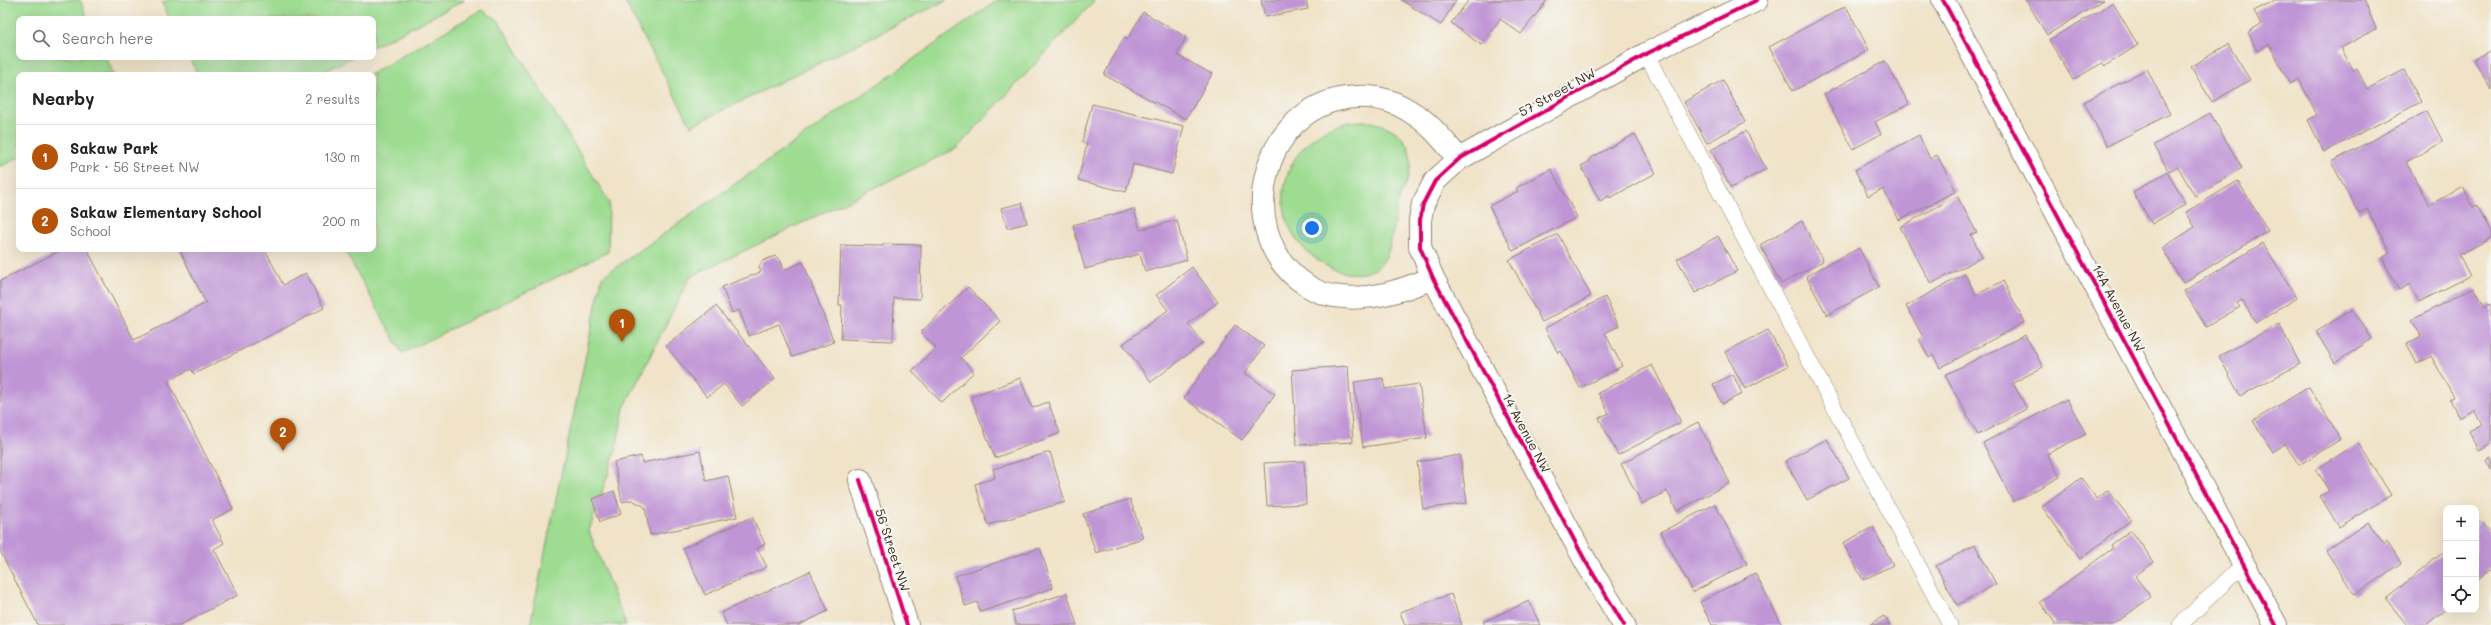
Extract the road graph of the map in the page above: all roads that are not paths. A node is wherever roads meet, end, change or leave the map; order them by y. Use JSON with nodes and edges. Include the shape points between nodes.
{"nodes":[{"id":1,"x":1757,"y":0,"type":"edge"},
{"id":2,"x":1943,"y":0,"type":"edge"},
{"id":3,"x":1646,"y":54,"type":"junction"},
{"id":4,"x":1459,"y":159,"type":"junction"},
{"id":5,"x":1420,"y":247,"type":"joint"},
{"id":6,"x":1433,"y":278,"type":"junction"},
{"id":7,"x":860,"y":480,"type":"dead end"},
{"id":8,"x":2244,"y":564,"type":"junction"},
{"id":9,"x":907,"y":625,"type":"edge"},
{"id":10,"x":1624,"y":625,"type":"edge"},
{"id":11,"x":1950,"y":625,"type":"edge"},
{"id":12,"x":2180,"y":625,"type":"edge"},
{"id":13,"x":2276,"y":625,"type":"edge"}],
"edges":[{"from":1,"to":3,"type":"street","name":"57 Street NW"},
{"from":2,"to":8,"type":"street","name":"14A Avenue NW"},
{"from":3,"to":4,"type":"street","name":"57 Street NW"},
{"from":3,"to":11,"type":"lane"},
{"from":4,"to":5,"type":"street","name":"57 Street NW","via":[[1435,181],[1426,198],[1420,220]]},
{"from":4,"to":6,"type":"street","via":[[1429,126],[1414,114],[1396,104],[1369,96],[1322,104],[1298,119],[1274,151],[1266,172],[1262,194],[1265,227],[1279,259],[1307,286],[1331,296],[1375,297]]},
{"from":5,"to":6,"type":"street","name":"14 Avenue NW"},
{"from":6,"to":10,"type":"street","name":"14 Avenue NW","via":[[1586,562]]},
{"from":7,"to":9,"type":"street","name":"56 Street NW"},
{"from":8,"to":12,"type":"lane"},
{"from":8,"to":13,"type":"street","name":"14A Avenue NW"}]}
